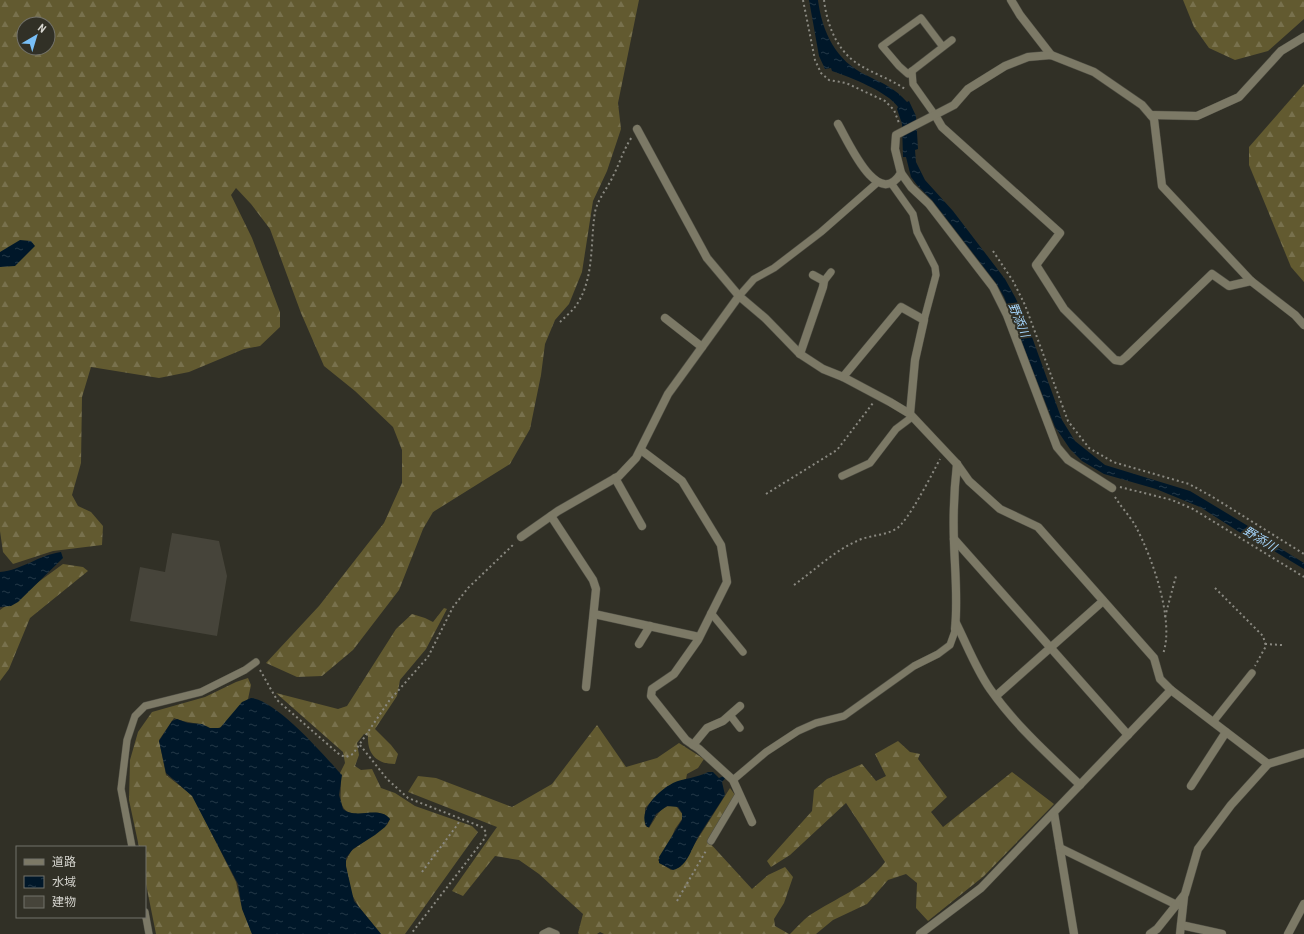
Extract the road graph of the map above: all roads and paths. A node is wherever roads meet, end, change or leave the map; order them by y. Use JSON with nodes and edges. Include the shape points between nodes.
{"nodes":[{"id":1,"x":803,"y":0,"type":"edge"},
{"id":2,"x":824,"y":0,"type":"edge"},
{"id":3,"x":1011,"y":0,"type":"edge"},
{"id":4,"x":1304,"y":37,"type":"edge"},
{"id":5,"x":952,"y":40,"type":"dead end"},
{"id":6,"x":943,"y":47,"type":"junction"},
{"id":7,"x":1051,"y":55,"type":"junction"},
{"id":8,"x":912,"y":71,"type":"junction"},
{"id":9,"x":908,"y":93,"type":"dead end"},
{"id":10,"x":935,"y":115,"type":"junction"},
{"id":11,"x":1151,"y":115,"type":"junction"},
{"id":12,"x":838,"y":124,"type":"dead end"},
{"id":13,"x":637,"y":129,"type":"joint"},
{"id":14,"x":899,"y":133,"type":"junction"},
{"id":15,"x":902,"y":172,"type":"junction"},
{"id":16,"x":878,"y":182,"type":"junction"},
{"id":17,"x":891,"y":183,"type":"junction"},
{"id":18,"x":993,"y":251,"type":"dead end"},
{"id":19,"x":831,"y":272,"type":"dead end"},
{"id":20,"x":813,"y":275,"type":"dead end"},
{"id":21,"x":1251,"y":281,"type":"junction"},
{"id":22,"x":824,"y":282,"type":"junction"},
{"id":23,"x":739,"y":296,"type":"junction"},
{"id":24,"x":665,"y":318,"type":"dead end"},
{"id":25,"x":924,"y":320,"type":"junction"},
{"id":26,"x":560,"y":322,"type":"dead end"},
{"id":27,"x":1304,"y":325,"type":"edge"},
{"id":28,"x":702,"y":347,"type":"junction"},
{"id":29,"x":800,"y":354,"type":"junction"},
{"id":30,"x":843,"y":377,"type":"junction"},
{"id":31,"x":878,"y":395,"type":"junction"},
{"id":32,"x":911,"y":415,"type":"junction"},
{"id":33,"x":641,"y":450,"type":"junction"},
{"id":34,"x":945,"y":452,"type":"junction"},
{"id":35,"x":957,"y":464,"type":"junction"},
{"id":36,"x":842,"y":476,"type":"dead end"},
{"id":37,"x":615,"y":478,"type":"junction"},
{"id":38,"x":1112,"y":488,"type":"junction"},
{"id":39,"x":766,"y":494,"type":"dead end"},
{"id":40,"x":551,"y":516,"type":"junction"},
{"id":41,"x":642,"y":526,"type":"dead end"},
{"id":42,"x":521,"y":537,"type":"joint"},
{"id":43,"x":954,"y":539,"type":"junction"},
{"id":44,"x":1304,"y":554,"type":"edge"},
{"id":45,"x":1176,"y":576,"type":"dead end"},
{"id":46,"x":1304,"y":577,"type":"edge"},
{"id":47,"x":794,"y":585,"type":"dead end"},
{"id":48,"x":1214,"y":588,"type":"dead end"},
{"id":49,"x":1103,"y":601,"type":"junction"},
{"id":50,"x":711,"y":613,"type":"junction"},
{"id":51,"x":594,"y":614,"type":"junction"},
{"id":52,"x":1165,"y":619,"type":"junction"},
{"id":53,"x":650,"y":626,"type":"junction"},
{"id":54,"x":956,"y":627,"type":"junction"},
{"id":55,"x":699,"y":637,"type":"junction"},
{"id":56,"x":639,"y":644,"type":"dead end"},
{"id":57,"x":1265,"y":644,"type":"junction"},
{"id":58,"x":1282,"y":645,"type":"dead end"},
{"id":59,"x":1051,"y":648,"type":"junction"},
{"id":60,"x":743,"y":652,"type":"dead end"},
{"id":61,"x":256,"y":662,"type":"joint"},
{"id":62,"x":1155,"y":664,"type":"junction"},
{"id":63,"x":1252,"y":672,"type":"joint"},
{"id":64,"x":586,"y":686,"type":"dead end"},
{"id":65,"x":1170,"y":690,"type":"junction"},
{"id":66,"x":996,"y":696,"type":"junction"},
{"id":67,"x":740,"y":706,"type":"dead end"},
{"id":68,"x":730,"y":715,"type":"junction"},
{"id":69,"x":1213,"y":722,"type":"junction"},
{"id":70,"x":740,"y":728,"type":"dead end"},
{"id":71,"x":1226,"y":732,"type":"junction"},
{"id":72,"x":1128,"y":735,"type":"junction"},
{"id":73,"x":360,"y":745,"type":"junction"},
{"id":74,"x":693,"y":745,"type":"junction"},
{"id":75,"x":1304,"y":753,"type":"edge"},
{"id":76,"x":1268,"y":764,"type":"junction"},
{"id":77,"x":733,"y":780,"type":"junction"},
{"id":78,"x":1080,"y":785,"type":"junction"},
{"id":79,"x":1191,"y":786,"type":"dead end"},
{"id":80,"x":739,"y":794,"type":"junction"},
{"id":81,"x":1054,"y":813,"type":"junction"},
{"id":82,"x":460,"y":819,"type":"junction"},
{"id":83,"x":752,"y":822,"type":"dead end"},
{"id":84,"x":711,"y":841,"type":"joint"},
{"id":85,"x":132,"y":846,"type":"edge"},
{"id":86,"x":1060,"y":848,"type":"junction"},
{"id":87,"x":422,"y":872,"type":"dead end"},
{"id":88,"x":1185,"y":894,"type":"junction"},
{"id":89,"x":677,"y":902,"type":"dead end"},
{"id":90,"x":1304,"y":904,"type":"edge"},
{"id":91,"x":1177,"y":905,"type":"junction"},
{"id":92,"x":146,"y":918,"type":"edge"},
{"id":93,"x":1180,"y":930,"type":"edge"},
{"id":94,"x":149,"y":934,"type":"edge"},
{"id":95,"x":411,"y":934,"type":"edge"},
{"id":96,"x":543,"y":934,"type":"edge"},
{"id":97,"x":556,"y":934,"type":"edge"},
{"id":98,"x":920,"y":934,"type":"edge"},
{"id":99,"x":1074,"y":934,"type":"edge"},
{"id":100,"x":1150,"y":934,"type":"edge"},
{"id":101,"x":1222,"y":934,"type":"edge"},
{"id":102,"x":1288,"y":934,"type":"edge"}],
"edges":[{"from":1,"to":14,"type":"path","via":[[815,60],[821,73],[829,80],[846,83],[885,101],[894,110],[899,122]]},
{"from":2,"to":9,"type":"path","via":[[826,20],[847,55],[860,66]]},
{"from":3,"to":7,"type":"street"},
{"from":4,"to":11,"type":"street","via":[[1281,51],[1239,97],[1197,116]]},
{"from":5,"to":6,"type":"lane"},
{"from":6,"to":8,"type":"lane"},
{"from":6,"to":8,"type":"lane","via":[[921,18],[882,46],[908,74]]},
{"from":7,"to":10,"type":"street","via":[[1028,57],[1005,66],[968,89],[954,106]]},
{"from":7,"to":11,"type":"street","via":[[1094,72],[1142,105]]},
{"from":8,"to":10,"type":"lane","via":[[913,84]]},
{"from":10,"to":14,"type":"street"},
{"from":10,"to":21,"type":"street","via":[[942,127],[1060,233],[1036,265],[1064,309],[1115,360],[1121,361],[1126,357],[1212,274],[1229,286]]},
{"from":11,"to":21,"type":"street","via":[[1154,119],[1162,186]]},
{"from":12,"to":16,"type":"street","via":[[868,175]]},
{"from":13,"to":23,"type":"street","via":[[708,258]]},
{"from":13,"to":26,"type":"path","via":[[599,199],[589,272],[576,307]]},
{"from":14,"to":15,"type":"street","via":[[896,135],[895,149]]},
{"from":15,"to":17,"type":"street","via":[[897,180]]},
{"from":15,"to":38,"type":"street","via":[[911,187],[929,204],[993,287],[1007,315],[1057,446],[1068,460]]},
{"from":16,"to":17,"type":"street"},
{"from":16,"to":23,"type":"lane","via":[[822,232],[774,268],[754,279]]},
{"from":17,"to":25,"type":"lane","via":[[913,214],[917,232],[935,267],[936,275]]},
{"from":18,"to":44,"type":"path","via":[[1025,305],[1068,421],[1089,448],[1112,462],[1195,487]]},
{"from":19,"to":22,"type":"lane"},
{"from":20,"to":22,"type":"street"},
{"from":21,"to":27,"type":"street"},
{"from":22,"to":29,"type":"street"},
{"from":23,"to":28,"type":"street"},
{"from":23,"to":29,"type":"street"},
{"from":24,"to":28,"type":"street"},
{"from":25,"to":30,"type":"street","via":[[901,308]]},
{"from":25,"to":32,"type":"street","via":[[915,360]]},
{"from":28,"to":33,"type":"street","via":[[668,394]]},
{"from":29,"to":30,"type":"street","via":[[823,369]]},
{"from":30,"to":31,"type":"street"},
{"from":31,"to":32,"type":"street"},
{"from":31,"to":39,"type":"path","via":[[837,450]]},
{"from":32,"to":34,"type":"street"},
{"from":32,"to":36,"type":"lane","via":[[896,429],[870,463]]},
{"from":33,"to":37,"type":"street"},
{"from":33,"to":50,"type":"street","via":[[682,481],[721,545],[727,582]]},
{"from":34,"to":35,"type":"street"},
{"from":34,"to":47,"type":"path","via":[[896,529],[859,540],[839,551]]},
{"from":35,"to":43,"type":"street"},
{"from":35,"to":49,"type":"street","via":[[969,481],[1000,509],[1038,527]]},
{"from":37,"to":40,"type":"street"},
{"from":37,"to":41,"type":"street"},
{"from":38,"to":46,"type":"path","via":[[1123,486],[1172,500],[1192,509]]},
{"from":38,"to":52,"type":"path","via":[[1147,549],[1164,605]]},
{"from":40,"to":42,"type":"street"},
{"from":40,"to":51,"type":"street","via":[[593,580],[596,589]]},
{"from":42,"to":73,"type":"path","via":[[468,588],[453,607],[428,656],[389,701]]},
{"from":43,"to":54,"type":"street","via":[[958,598]]},
{"from":43,"to":59,"type":"street"},
{"from":45,"to":52,"type":"path"},
{"from":48,"to":57,"type":"path","via":[[1263,636]]},
{"from":49,"to":59,"type":"street"},
{"from":49,"to":62,"type":"street","via":[[1154,658]]},
{"from":50,"to":55,"type":"street"},
{"from":50,"to":60,"type":"lane"},
{"from":51,"to":53,"type":"street"},
{"from":51,"to":64,"type":"street"},
{"from":52,"to":62,"type":"path","via":[[1166,641],[1163,653]]},
{"from":53,"to":55,"type":"street"},
{"from":53,"to":56,"type":"street"},
{"from":54,"to":66,"type":"street","via":[[989,688]]},
{"from":54,"to":77,"type":"lane","via":[[950,645],[938,654],[914,666],[844,716],[816,723],[798,731],[766,752]]},
{"from":55,"to":74,"type":"street","via":[[674,674],[652,689],[651,696],[686,740]]},
{"from":57,"to":58,"type":"path"},
{"from":57,"to":63,"type":"path"},
{"from":59,"to":66,"type":"street"},
{"from":59,"to":72,"type":"street"},
{"from":61,"to":73,"type":"path","via":[[277,700],[340,755],[346,757],[353,754]]},
{"from":61,"to":85,"type":"lane","via":[[201,692],[145,706],[136,716],[127,740],[121,788]]},
{"from":62,"to":65,"type":"street","via":[[1160,679]]},
{"from":63,"to":69,"type":"lane"},
{"from":65,"to":69,"type":"street"},
{"from":65,"to":72,"type":"street"},
{"from":66,"to":78,"type":"street","via":[[1009,716]]},
{"from":67,"to":68,"type":"street"},
{"from":68,"to":70,"type":"lane"},
{"from":68,"to":74,"type":"street","via":[[707,728]]},
{"from":69,"to":71,"type":"street"},
{"from":71,"to":76,"type":"street"},
{"from":71,"to":79,"type":"street"},
{"from":72,"to":78,"type":"street"},
{"from":73,"to":82,"type":"path","via":[[387,779],[408,798]]},
{"from":74,"to":77,"type":"street"},
{"from":75,"to":76,"type":"street"},
{"from":76,"to":88,"type":"street","via":[[1231,805],[1198,849]]},
{"from":77,"to":80,"type":"street"},
{"from":78,"to":81,"type":"street"},
{"from":80,"to":83,"type":"street"},
{"from":80,"to":84,"type":"lane"},
{"from":81,"to":86,"type":"street"},
{"from":81,"to":98,"type":"street","via":[[981,888]]},
{"from":82,"to":87,"type":"path"},
{"from":82,"to":95,"type":"path","via":[[482,827],[486,832],[485,838]]},
{"from":84,"to":89,"type":"path"},
{"from":86,"to":91,"type":"street"},
{"from":86,"to":99,"type":"street"},
{"from":88,"to":91,"type":"street"},
{"from":88,"to":93,"type":"street"},
{"from":90,"to":102,"type":"street"},
{"from":91,"to":100,"type":"street"},
{"from":92,"to":94,"type":"lane"},
{"from":93,"to":101,"type":"street"},
{"from":96,"to":97,"type":"lane","via":[[550,931]]}]}
